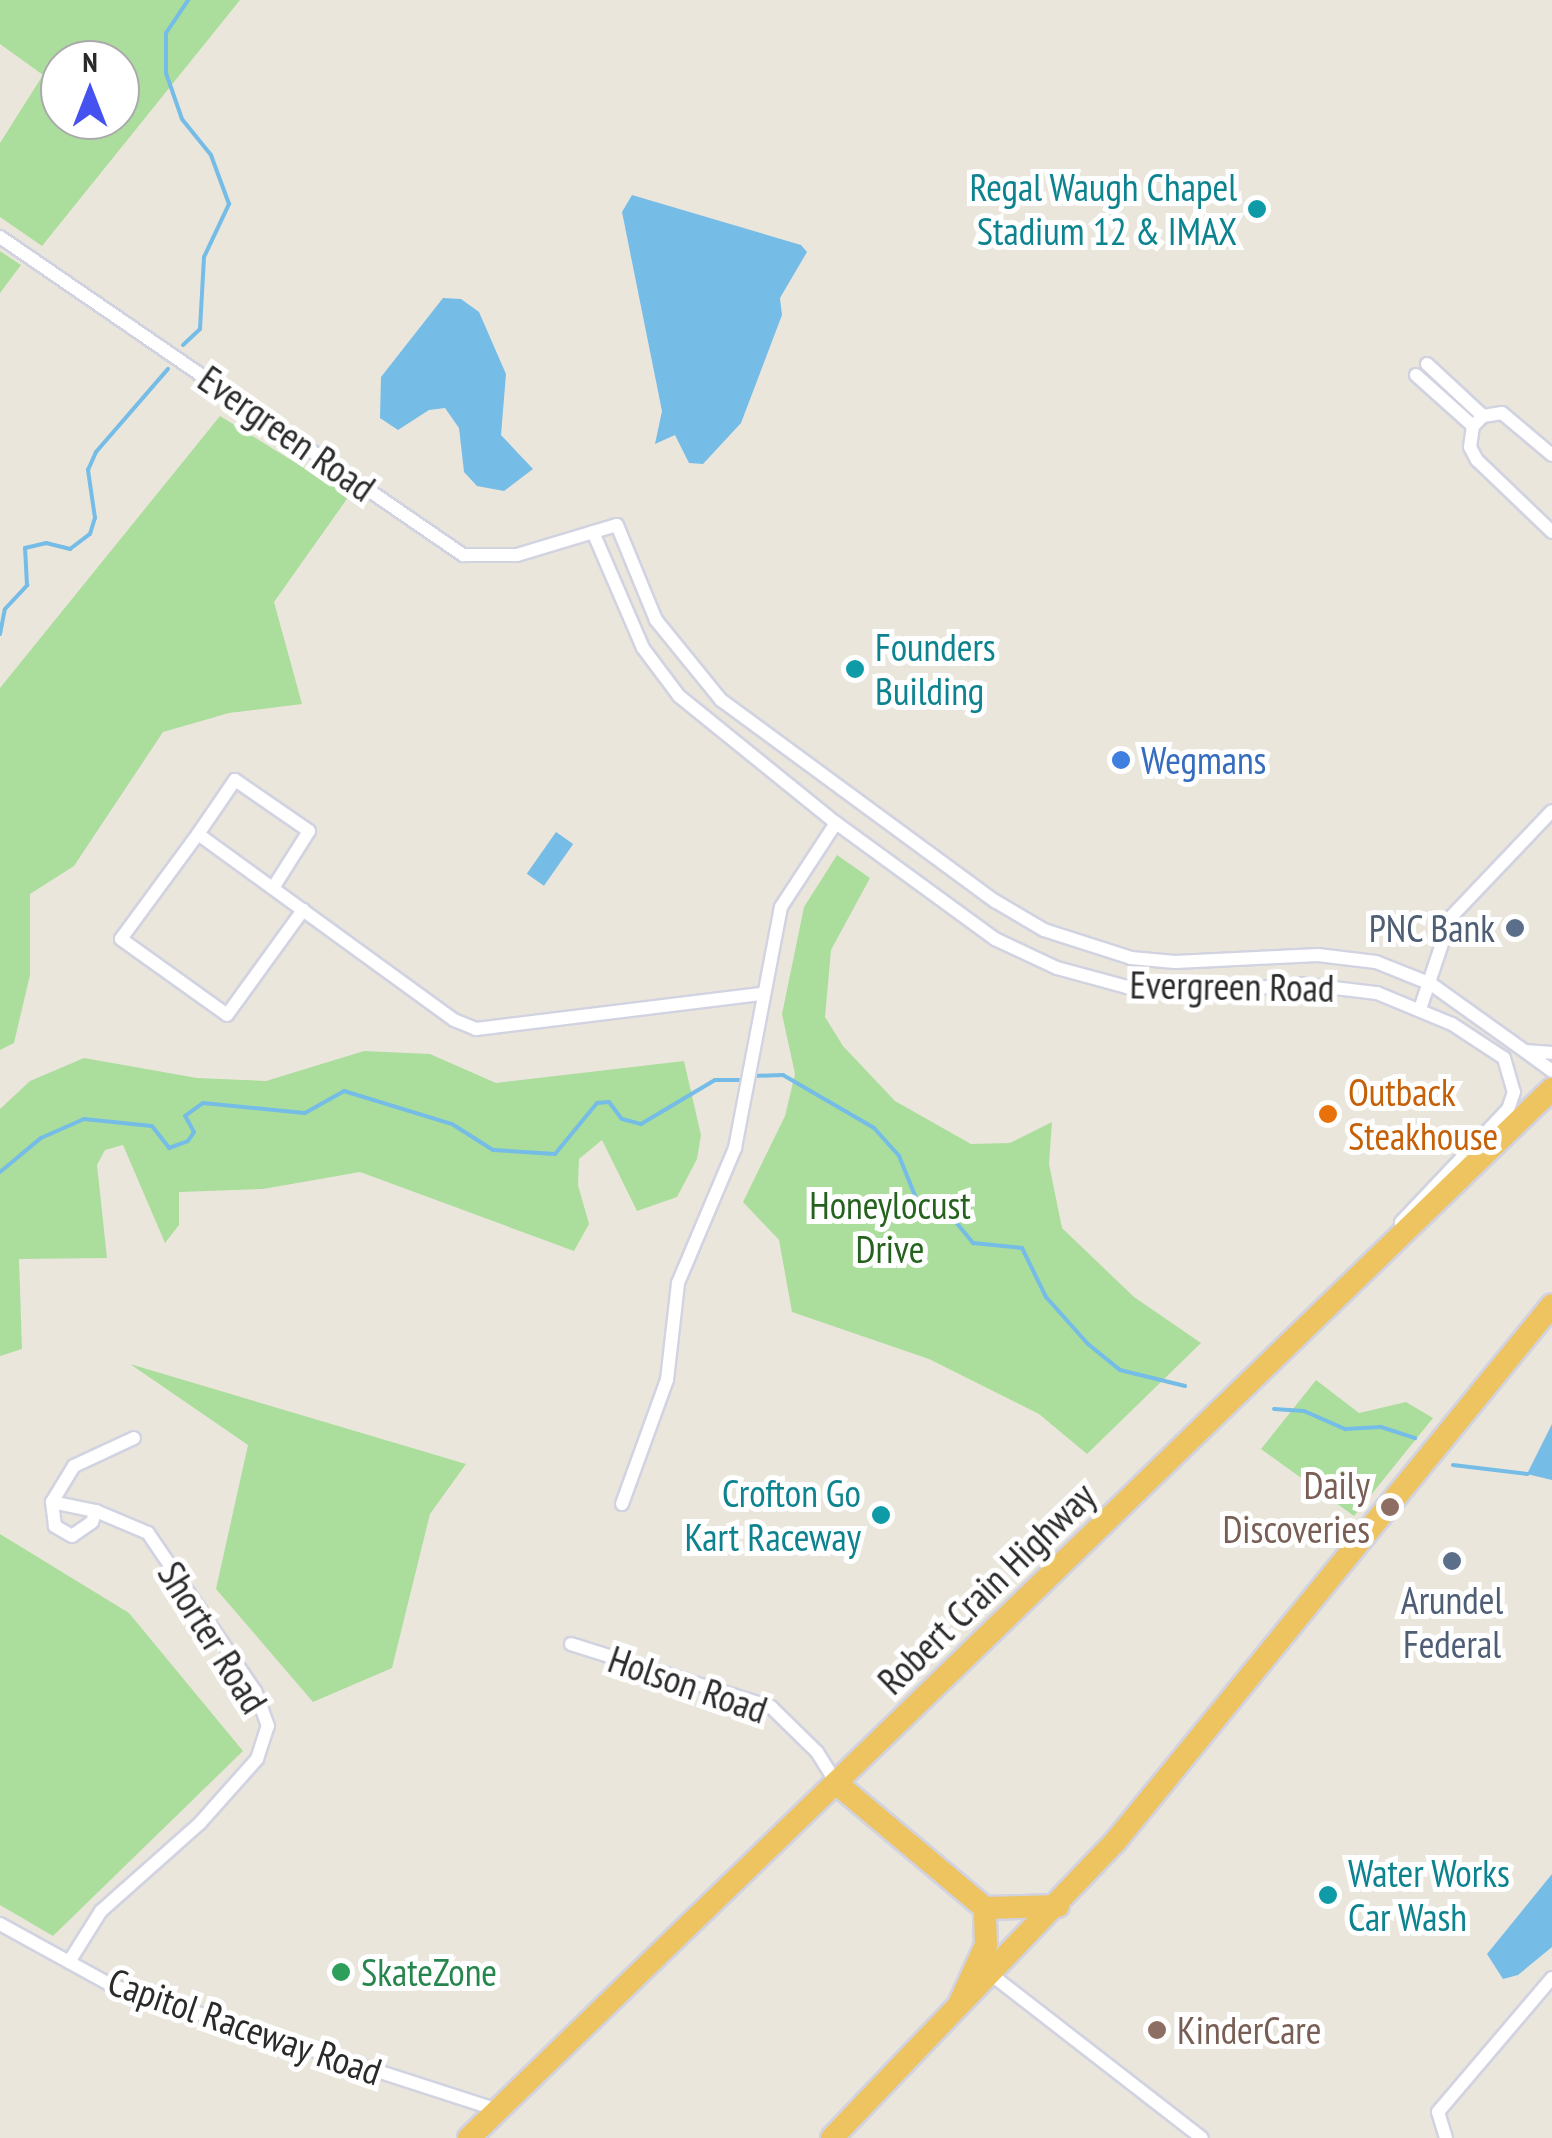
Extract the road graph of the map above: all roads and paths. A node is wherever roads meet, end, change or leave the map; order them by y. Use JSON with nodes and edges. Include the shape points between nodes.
{"nodes":[{"id":1,"x":0,"y":237,"type":"edge"},
{"id":2,"x":1426,"y":364,"type":"dead end"},
{"id":3,"x":1416,"y":375,"type":"dead end"},
{"id":4,"x":1478,"y":421,"type":"junction"},
{"id":5,"x":1552,"y":455,"type":"edge"},
{"id":6,"x":593,"y":532,"type":"junction"},
{"id":7,"x":1552,"y":532,"type":"edge"},
{"id":8,"x":1552,"y":811,"type":"edge"},
{"id":9,"x":836,"y":823,"type":"junction"},
{"id":10,"x":198,"y":834,"type":"junction"},
{"id":11,"x":273,"y":888,"type":"junction"},
{"id":12,"x":303,"y":910,"type":"junction"},
{"id":13,"x":1431,"y":984,"type":"junction"},
{"id":14,"x":761,"y":994,"type":"junction"},
{"id":15,"x":1420,"y":1008,"type":"junction"},
{"id":16,"x":1525,"y":1051,"type":"junction"},
{"id":17,"x":1552,"y":1053,"type":"edge"},
{"id":18,"x":1552,"y":1071,"type":"edge"},
{"id":19,"x":1552,"y":1089,"type":"edge"},
{"id":20,"x":1341,"y":1292,"type":"junction"},
{"id":21,"x":1552,"y":1305,"type":"edge"},
{"id":22,"x":134,"y":1438,"type":"dead end"},
{"id":23,"x":52,"y":1502,"type":"junction"},
{"id":24,"x":622,"y":1504,"type":"dead end"},
{"id":25,"x":96,"y":1512,"type":"junction"},
{"id":26,"x":570,"y":1644,"type":"dead end"},
{"id":27,"x":836,"y":1782,"type":"junction"},
{"id":28,"x":1058,"y":1906,"type":"junction"},
{"id":29,"x":984,"y":1908,"type":"junction"},
{"id":30,"x":0,"y":1924,"type":"edge"},
{"id":31,"x":69,"y":1962,"type":"junction"},
{"id":32,"x":993,"y":1976,"type":"junction"},
{"id":33,"x":1552,"y":1978,"type":"edge"},
{"id":34,"x":955,"y":2014,"type":"junction"},
{"id":35,"x":498,"y":2110,"type":"junction"},
{"id":36,"x":469,"y":2138,"type":"edge"},
{"id":37,"x":832,"y":2138,"type":"edge"},
{"id":38,"x":1202,"y":2138,"type":"edge"},
{"id":39,"x":1446,"y":2138,"type":"edge"}],
"edges":[{"from":1,"to":6,"type":"street","name":"Evergreen Road","via":[[463,554],[517,554]]},
{"from":2,"to":4,"type":"street"},
{"from":3,"to":4,"type":"street"},
{"from":4,"to":5,"type":"street","via":[[1513,418]]},
{"from":4,"to":7,"type":"street","via":[[1470,447],[1477,460]]},
{"from":6,"to":9,"type":"street","name":"Evergreen Road","via":[[628,621],[679,696]]},
{"from":6,"to":13,"type":"street","name":"Evergreen Road","via":[[617,525],[656,620],[721,700],[1044,930],[1132,958],[1224,962],[1318,955],[1376,962]]},
{"from":8,"to":13,"type":"street","via":[[1451,917]]},
{"from":9,"to":14,"type":"street","via":[[780,907]]},
{"from":9,"to":15,"type":"street","name":"Evergreen Road","via":[[995,938],[1057,968],[1172,992],[1337,987]]},
{"from":10,"to":11,"type":"street"},
{"from":10,"to":11,"type":"street","via":[[235,780],[309,831]]},
{"from":10,"to":12,"type":"street","via":[[121,940],[226,1015]]},
{"from":11,"to":12,"type":"street"},
{"from":12,"to":14,"type":"street","via":[[476,1030]]},
{"from":13,"to":15,"type":"street"},
{"from":13,"to":16,"type":"street","name":"Evergreen Road"},
{"from":14,"to":24,"type":"street","via":[[735,1148],[678,1283],[667,1380]]},
{"from":15,"to":20,"type":"street","name":"Evergreen Road","via":[[1504,1058],[1514,1092],[1508,1109]]},
{"from":16,"to":17,"type":"street"},
{"from":16,"to":18,"type":"street","name":"Evergreen Road"},
{"from":19,"to":20,"type":"highway","name":"Robert Crain Highway"},
{"from":20,"to":27,"type":"highway","name":"Robert Crain Highway"},
{"from":21,"to":28,"type":"highway"},
{"from":22,"to":23,"type":"street","via":[[74,1466]]},
{"from":23,"to":25,"type":"street","name":"Shorter Road"},
{"from":23,"to":25,"type":"street","via":[[60,1534],[83,1530]]},
{"from":25,"to":31,"type":"street","name":"Shorter Road","via":[[148,1533],[255,1691],[268,1726],[256,1759],[200,1823],[101,1911]]},
{"from":26,"to":27,"type":"street","name":"Holson Road","via":[[771,1707]]},
{"from":27,"to":29,"type":"highway"},
{"from":27,"to":35,"type":"highway","name":"Robert Crain Highway"},
{"from":28,"to":29,"type":"highway"},
{"from":28,"to":32,"type":"highway"},
{"from":29,"to":34,"type":"highway","via":[[986,1945]]},
{"from":30,"to":31,"type":"street","name":"Capitol Raceway Road"},
{"from":31,"to":35,"type":"street","name":"Capitol Raceway Road","via":[[111,1984]]},
{"from":32,"to":34,"type":"highway"},
{"from":32,"to":38,"type":"street"},
{"from":33,"to":39,"type":"street","via":[[1438,2112]]},
{"from":34,"to":37,"type":"highway"},
{"from":35,"to":36,"type":"highway","name":"Robert Crain Highway"}]}
